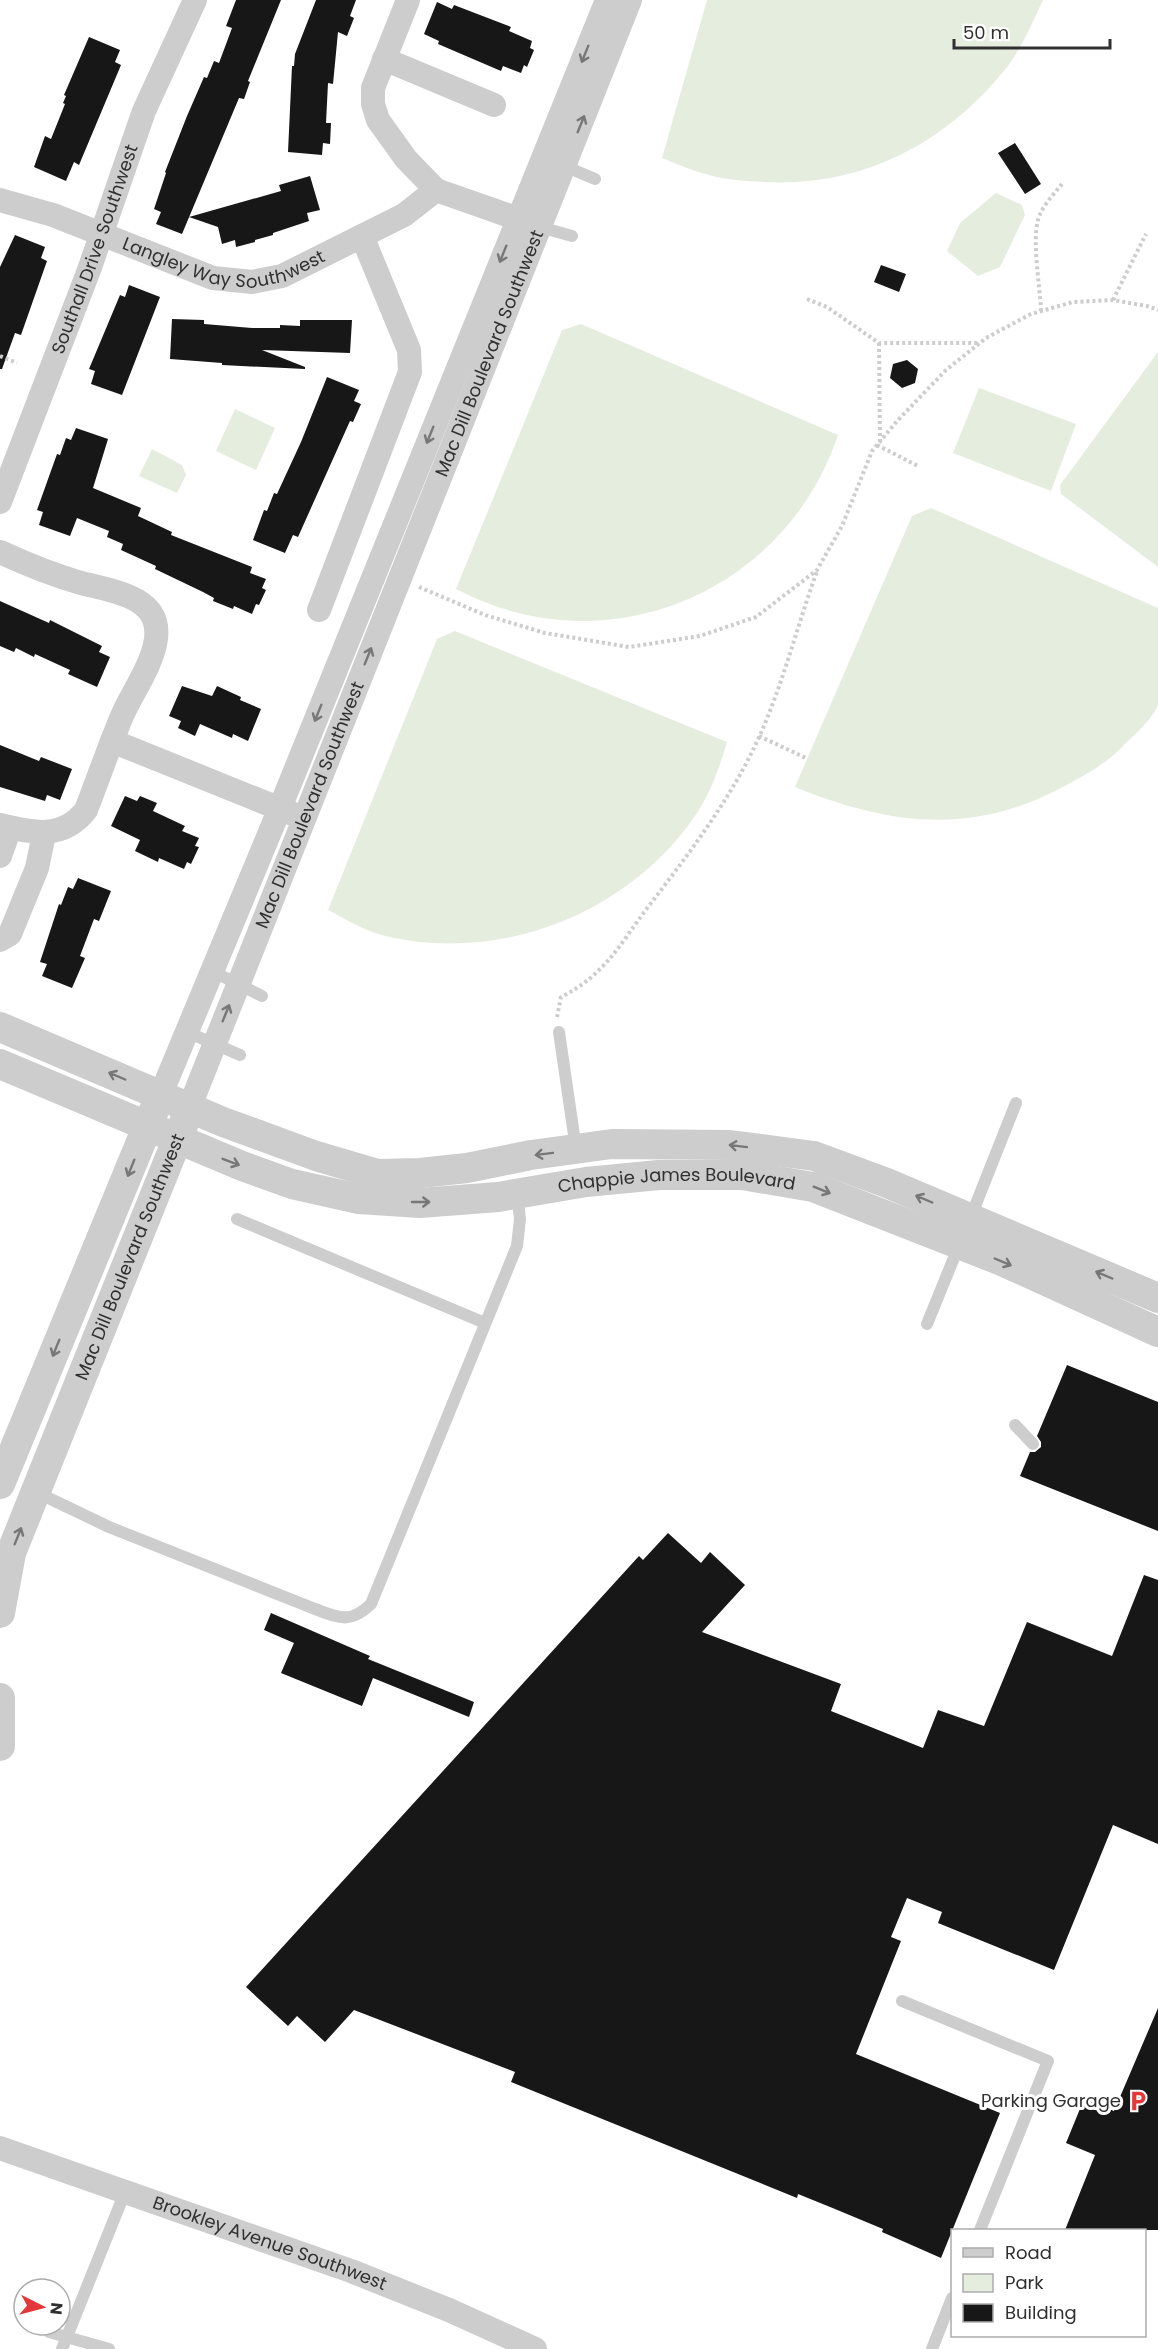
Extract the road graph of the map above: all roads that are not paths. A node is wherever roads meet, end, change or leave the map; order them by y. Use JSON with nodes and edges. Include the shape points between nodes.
{"nodes":[{"id":1,"x":195,"y":0,"type":"edge"},
{"id":2,"x":408,"y":0,"type":"edge"},
{"id":3,"x":607,"y":0,"type":"edge"},
{"id":4,"x":630,"y":0,"type":"edge"},
{"id":5,"x":384,"y":59,"type":"junction"},
{"id":6,"x":494,"y":105,"type":"dead end"},
{"id":7,"x":564,"y":166,"type":"junction"},
{"id":8,"x":595,"y":180,"type":"dead end"},
{"id":9,"x":435,"y":190,"type":"junction"},
{"id":10,"x":0,"y":200,"type":"edge"},
{"id":11,"x":529,"y":222,"type":"junction"},
{"id":12,"x":100,"y":234,"type":"junction"},
{"id":13,"x":362,"y":236,"type":"junction"},
{"id":14,"x":572,"y":236,"type":"dead end"},
{"id":15,"x":0,"y":502,"type":"edge"},
{"id":16,"x":0,"y":552,"type":"edge"},
{"id":17,"x":319,"y":610,"type":"dead end"},
{"id":18,"x":112,"y":741,"type":"junction"},
{"id":19,"x":280,"y":808,"type":"junction"},
{"id":20,"x":304,"y":819,"type":"junction"},
{"id":21,"x":5,"y":827,"type":"edge"},
{"id":22,"x":44,"y":834,"type":"junction"},
{"id":23,"x":0,"y":856,"type":"edge"},
{"id":24,"x":0,"y":940,"type":"edge"},
{"id":25,"x":212,"y":971,"type":"junction"},
{"id":26,"x":238,"y":984,"type":"junction"},
{"id":27,"x":262,"y":996,"type":"dead end"},
{"id":28,"x":0,"y":1026,"type":"edge"},
{"id":29,"x":187,"y":1032,"type":"junction"},
{"id":30,"x":559,"y":1032,"type":"road end"},
{"id":31,"x":213,"y":1045,"type":"junction"},
{"id":32,"x":240,"y":1055,"type":"dead end"},
{"id":33,"x":0,"y":1064,"type":"edge"},
{"id":34,"x":161,"y":1094,"type":"junction"},
{"id":35,"x":1016,"y":1103,"type":"dead end"},
{"id":36,"x":190,"y":1106,"type":"junction"},
{"id":37,"x":147,"y":1127,"type":"junction"},
{"id":38,"x":177,"y":1139,"type":"junction"},
{"id":39,"x":576,"y":1149,"type":"junction"},
{"id":40,"x":517,"y":1194,"type":"junction"},
{"id":41,"x":237,"y":1219,"type":"dead end"},
{"id":42,"x":965,"y":1232,"type":"junction"},
{"id":43,"x":1158,"y":1298,"type":"edge"},
{"id":44,"x":485,"y":1323,"type":"junction"},
{"id":45,"x":927,"y":1324,"type":"dead end"},
{"id":46,"x":1158,"y":1332,"type":"edge"},
{"id":47,"x":1015,"y":1425,"type":"dead end"},
{"id":48,"x":1033,"y":1444,"type":"dead end"},
{"id":49,"x":1,"y":1480,"type":"edge"},
{"id":50,"x":35,"y":1491,"type":"junction"},
{"id":51,"x":0,"y":1613,"type":"edge"},
{"id":52,"x":0,"y":1698,"type":"edge"},
{"id":53,"x":0,"y":1746,"type":"edge"},
{"id":54,"x":902,"y":2001,"type":"dead end"},
{"id":55,"x":0,"y":2148,"type":"edge"},
{"id":56,"x":125,"y":2192,"type":"junction"},
{"id":57,"x":980,"y":2229,"type":"edge"},
{"id":58,"x":951,"y":2301,"type":"edge"},
{"id":59,"x":64,"y":2343,"type":"edge"},
{"id":60,"x":109,"y":2349,"type":"edge"},
{"id":61,"x":535,"y":2349,"type":"edge"},
{"id":62,"x":932,"y":2349,"type":"edge"}],
"edges":[{"from":1,"to":12,"type":"street","name":"Southall Drive Southwest","via":[[148,100]]},
{"from":2,"to":5,"type":"street"},
{"from":3,"to":11,"type":"street","name":"Mac Dill Boulevard Southwest","one_way":true},
{"from":7,"to":4,"type":"street","name":"Mac Dill Boulevard Southwest","one_way":true},
{"from":5,"to":6,"type":"street"},
{"from":5,"to":9,"type":"street","via":[[373,88],[375,112],[406,159]]},
{"from":7,"to":8,"type":"lane"},
{"from":7,"to":11,"type":"street","name":"Mac Dill Boulevard Southwest"},
{"from":9,"to":11,"type":"street"},
{"from":9,"to":13,"type":"street","name":"Langley Way Southwest","via":[[413,210]]},
{"from":10,"to":12,"type":"street","name":"Langley Way Southwest"},
{"from":11,"to":14,"type":"lane"},
{"from":11,"to":19,"type":"street","name":"Mac Dill Boulevard Southwest","one_way":true},
{"from":20,"to":11,"type":"street","name":"Mac Dill Boulevard Southwest","one_way":true,"via":[[399,579]]},
{"from":12,"to":13,"type":"street","name":"Langley Way Southwest","via":[[213,278],[252,282],[282,276]]},
{"from":12,"to":15,"type":"street","name":"Southall Drive Southwest"},
{"from":13,"to":17,"type":"street","via":[[409,350],[410,372]]},
{"from":16,"to":18,"type":"street","via":[[130,597],[149,612],[155,629],[152,658]]},
{"from":18,"to":19,"type":"street"},
{"from":18,"to":22,"type":"street","via":[[86,810],[66,828]]},
{"from":19,"to":20,"type":"street"},
{"from":19,"to":25,"type":"street","name":"Mac Dill Boulevard Southwest"},
{"from":20,"to":26,"type":"street","name":"Mac Dill Boulevard Southwest"},
{"from":21,"to":22,"type":"street"},
{"from":21,"to":23,"type":"street"},
{"from":22,"to":24,"type":"street","via":[[37,868],[10,934]]},
{"from":25,"to":26,"type":"lane"},
{"from":25,"to":29,"type":"street","name":"Mac Dill Boulevard Southwest"},
{"from":26,"to":27,"type":"lane"},
{"from":31,"to":26,"type":"street","name":"Mac Dill Boulevard Southwest","one_way":true},
{"from":34,"to":28,"type":"street","name":"Chappie James Boulevard","one_way":true},
{"from":29,"to":31,"type":"lane"},
{"from":29,"to":34,"type":"street","name":"Mac Dill Boulevard Southwest"},
{"from":30,"to":39,"type":"lane"},
{"from":31,"to":32,"type":"lane"},
{"from":31,"to":36,"type":"street","name":"Mac Dill Boulevard Southwest"},
{"from":33,"to":37,"type":"street","name":"Chappie James Boulevard"},
{"from":34,"to":36,"type":"street","name":"Chappie James Boulevard"},
{"from":34,"to":37,"type":"street","name":"Mac Dill Boulevard Southwest"},
{"from":35,"to":42,"type":"lane"},
{"from":36,"to":38,"type":"street","name":"Mac Dill Boulevard Southwest"},
{"from":39,"to":36,"type":"street","name":"Chappie James Boulevard","one_way":true,"via":[[467,1168],[377,1174],[316,1156]]},
{"from":37,"to":38,"type":"street","name":"Chappie James Boulevard"},
{"from":37,"to":49,"type":"street","name":"Mac Dill Boulevard Southwest","one_way":true},
{"from":38,"to":40,"type":"street","name":"Chappie James Boulevard","one_way":true,"via":[[292,1184],[359,1199],[420,1203]]},
{"from":38,"to":50,"type":"street","name":"Mac Dill Boulevard Southwest"},
{"from":42,"to":39,"type":"street","name":"Chappie James Boulevard","one_way":true,"via":[[814,1156],[683,1143]]},
{"from":40,"to":42,"type":"street","name":"Chappie James Boulevard","one_way":true,"via":[[659,1175],[742,1175],[813,1186]]},
{"from":40,"to":44,"type":"lane","via":[[517,1246]]},
{"from":41,"to":44,"type":"lane"},
{"from":43,"to":42,"type":"street","name":"Chappie James Boulevard","one_way":true},
{"from":42,"to":45,"type":"lane"},
{"from":42,"to":46,"type":"street","name":"Chappie James Boulevard","one_way":true,"via":[[1002,1261]]},
{"from":44,"to":50,"type":"lane","via":[[371,1604],[360,1614],[343,1619],[324,1612],[109,1527]]},
{"from":47,"to":48,"type":"lane"},
{"from":49,"to":50,"type":"street"},
{"from":51,"to":50,"type":"street","name":"Mac Dill Boulevard Southwest","one_way":true,"via":[[11,1553]]},
{"from":52,"to":53,"type":"street"},
{"from":54,"to":57,"type":"lane","via":[[1048,2061]]},
{"from":55,"to":56,"type":"street","name":"Brookley Avenue Southwest"},
{"from":56,"to":59,"type":"lane"},
{"from":56,"to":61,"type":"street","name":"Brookley Avenue Southwest","via":[[351,2271]]},
{"from":58,"to":62,"type":"lane"},
{"from":59,"to":60,"type":"lane"}]}
